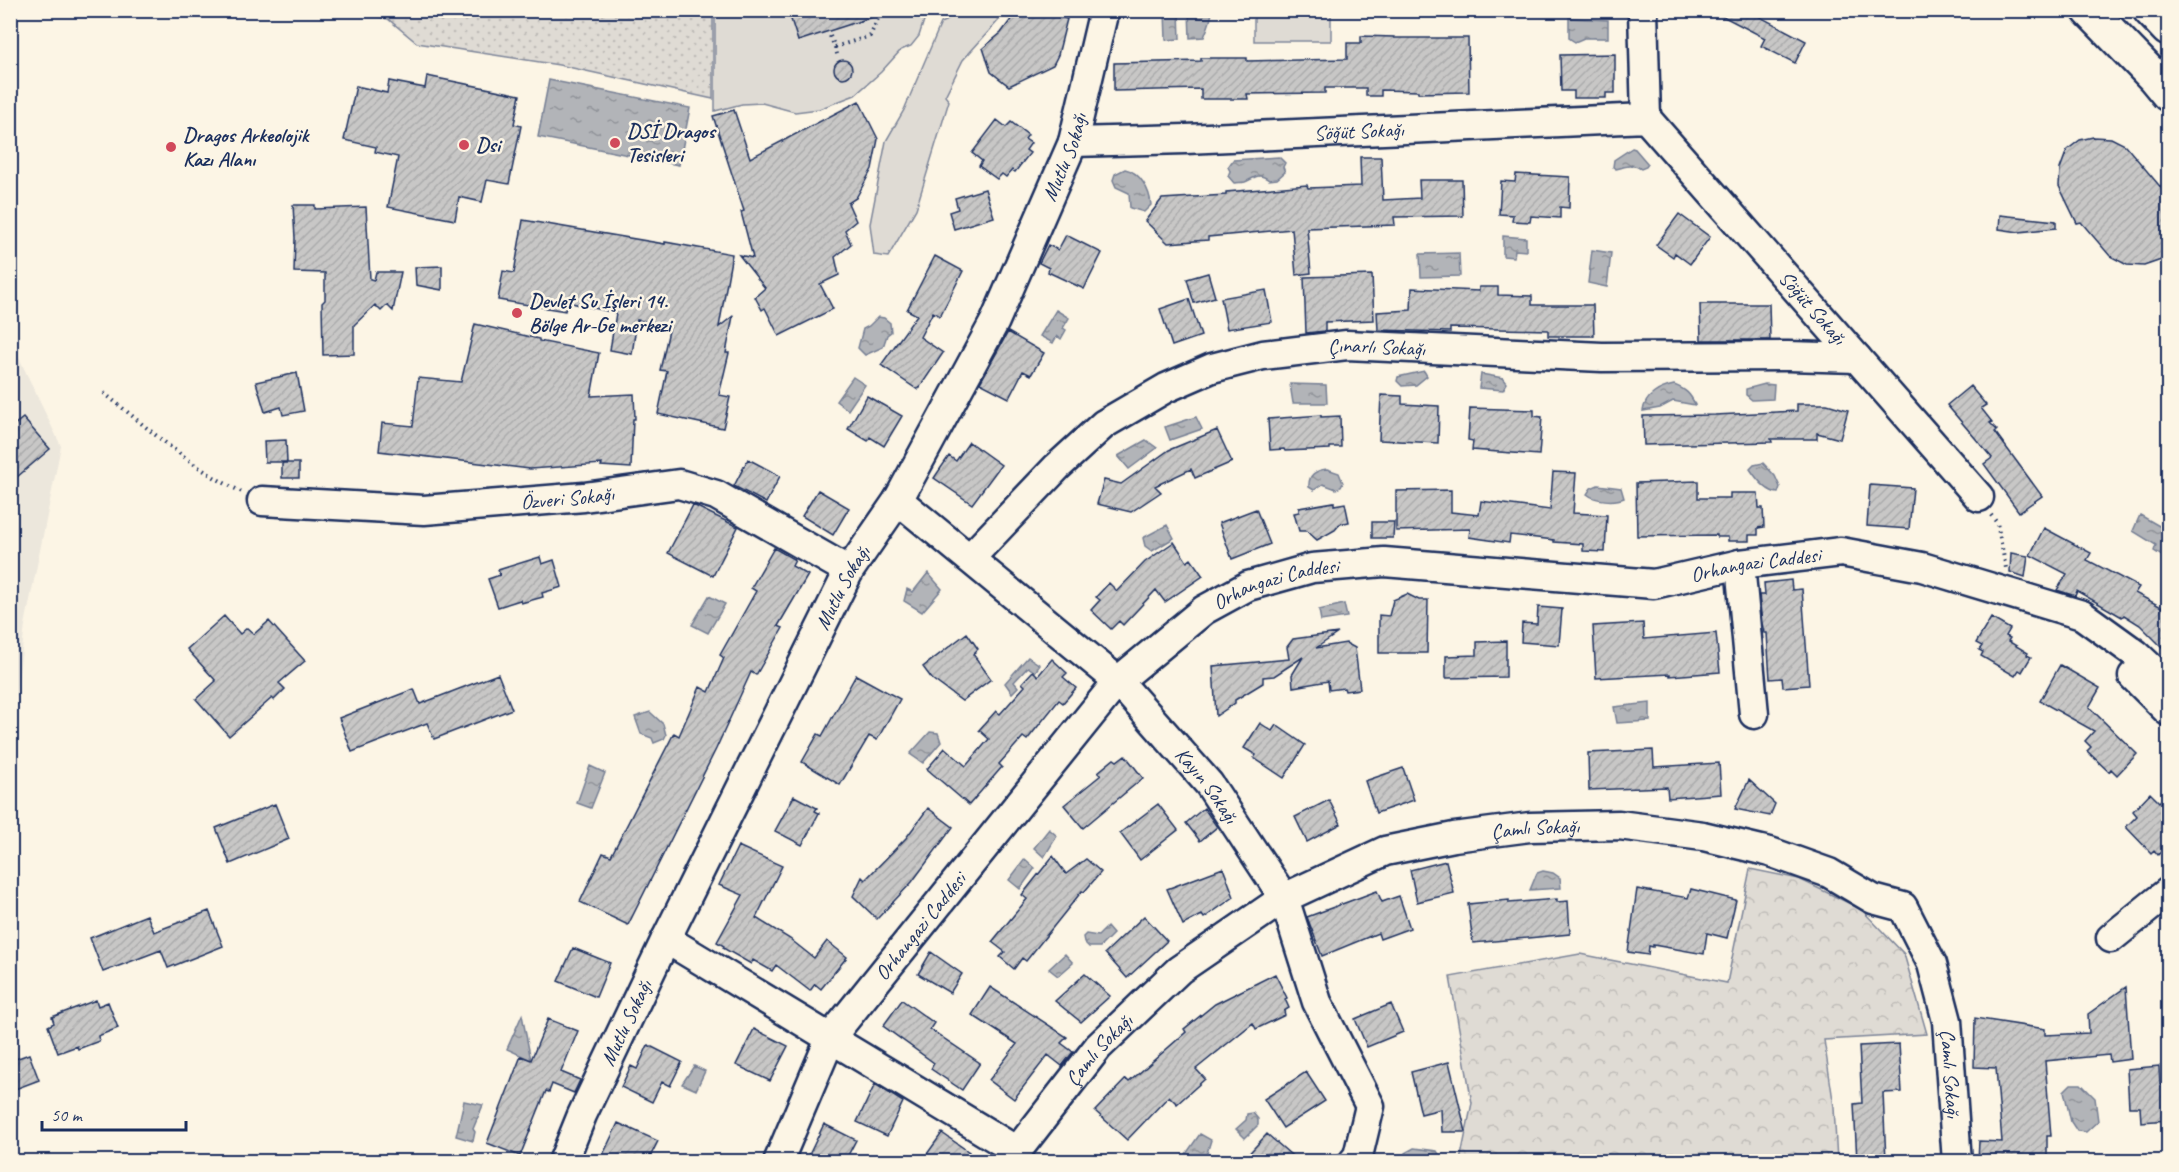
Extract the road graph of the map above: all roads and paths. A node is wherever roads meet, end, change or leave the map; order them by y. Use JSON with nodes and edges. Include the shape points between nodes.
{"nodes":[{"id":1,"x":882,"y":10,"type":"edge"},
{"id":2,"x":1104,"y":10,"type":"edge"},
{"id":3,"x":1643,"y":10,"type":"edge"},
{"id":4,"x":2089,"y":10,"type":"edge"},
{"id":5,"x":2150,"y":10,"type":"edge"},
{"id":6,"x":2169,"y":29,"type":"edge"},
{"id":7,"x":830,"y":36,"type":"dead end"},
{"id":8,"x":835,"y":47,"type":"junction"},
{"id":9,"x":838,"y":57,"type":"dead end"},
{"id":10,"x":2169,"y":94,"type":"edge"},
{"id":11,"x":1646,"y":118,"type":"junction"},
{"id":12,"x":1073,"y":142,"type":"junction"},
{"id":13,"x":1857,"y":358,"type":"junction"},
{"id":14,"x":104,"y":393,"type":"dead end"},
{"id":15,"x":1979,"y":497,"type":"joint"},
{"id":16,"x":898,"y":500,"type":"junction"},
{"id":17,"x":262,"y":501,"type":"joint"},
{"id":18,"x":970,"y":558,"type":"junction"},
{"id":19,"x":1740,"y":564,"type":"junction"},
{"id":20,"x":849,"y":571,"type":"junction"},
{"id":21,"x":2010,"y":592,"type":"junction"},
{"id":22,"x":2042,"y":604,"type":"junction"},
{"id":23,"x":1118,"y":681,"type":"junction"},
{"id":24,"x":2169,"y":684,"type":"edge"},
{"id":25,"x":2169,"y":711,"type":"edge"},
{"id":26,"x":1754,"y":714,"type":"dead end"},
{"id":27,"x":2169,"y":892,"type":"edge"},
{"id":28,"x":1284,"y":898,"type":"junction"},
{"id":29,"x":2111,"y":938,"type":"dead end"},
{"id":30,"x":666,"y":939,"type":"junction"},
{"id":31,"x":831,"y":1038,"type":"junction"},
{"id":32,"x":1015,"y":1156,"type":"edge"},
{"id":33,"x":563,"y":1161,"type":"edge"},
{"id":34,"x":778,"y":1161,"type":"edge"},
{"id":35,"x":1353,"y":1161,"type":"edge"},
{"id":36,"x":1957,"y":1161,"type":"edge"}],
"edges":[{"from":1,"to":8,"type":"path","via":[[870,36]]},
{"from":2,"to":12,"type":"street","name":"Mutlu Sokağı"},
{"from":3,"to":11,"type":"street"},
{"from":4,"to":10,"type":"highway"},
{"from":5,"to":6,"type":"highway"},
{"from":7,"to":8,"type":"path"},
{"from":8,"to":9,"type":"path"},
{"from":11,"to":12,"type":"street","name":"Söğüt Sokağı"},
{"from":11,"to":13,"type":"street","name":"Söğüt Sokağı"},
{"from":12,"to":16,"type":"street","name":"Mutlu Sokağı","via":[[995,321]]},
{"from":13,"to":15,"type":"street","name":"Söğüt Sokağı"},
{"from":13,"to":18,"type":"street","name":"Çınarlı Sokağı","via":[[1602,357],[1347,345],[1263,355],[1212,368],[1166,388],[1104,424],[1057,466]]},
{"from":14,"to":17,"type":"path","via":[[188,460]]},
{"from":15,"to":21,"type":"path","via":[[1997,523]]},
{"from":16,"to":18,"type":"street","name":"Kayın Sokağı"},
{"from":16,"to":20,"type":"street","name":"Mutlu Sokağı"},
{"from":17,"to":20,"type":"street","name":"Özveri Sokağı","via":[[424,510],[584,497],[679,484],[716,495]]},
{"from":18,"to":23,"type":"street","name":"Kayın Sokağı"},
{"from":19,"to":21,"type":"street","name":"Orhangazi Caddesi","via":[[1841,552],[1922,567]]},
{"from":19,"to":23,"type":"street","name":"Orhangazi Caddesi","via":[[1654,584],[1384,562],[1312,568],[1248,586],[1204,610]]},
{"from":19,"to":26,"type":"street"},
{"from":20,"to":30,"type":"street","name":"Mutlu Sokağı"},
{"from":21,"to":22,"type":"street","name":"Orhangazi Caddesi"},
{"from":22,"to":24,"type":"street","name":"Orhangazi Caddesi","via":[[2082,615]]},
{"from":22,"to":25,"type":"street","name":"Orhangazi Caddesi","via":[[2109,654]]},
{"from":23,"to":28,"type":"street","name":"Kayın Sokağı","via":[[1209,784]]},
{"from":23,"to":31,"type":"street","name":"Orhangazi Caddesi"},
{"from":27,"to":29,"type":"street"},
{"from":28,"to":32,"type":"street","name":"Çamlı Sokağı","via":[[1179,970],[1098,1047]]},
{"from":28,"to":35,"type":"street","name":"Kayın Sokağı","via":[[1317,1002],[1370,1106],[1358,1156]]},
{"from":28,"to":36,"type":"street","name":"Çamlı Sokağı","via":[[1385,851],[1530,827],[1618,825],[1702,836],[1770,852],[1828,873],[1873,899],[1903,907],[1932,964],[1947,1021]]},
{"from":30,"to":31,"type":"street"},
{"from":30,"to":33,"type":"street","name":"Mutlu Sokağı"},
{"from":31,"to":32,"type":"street"},
{"from":31,"to":34,"type":"street","name":"Orhangazi Caddesi"}]}
